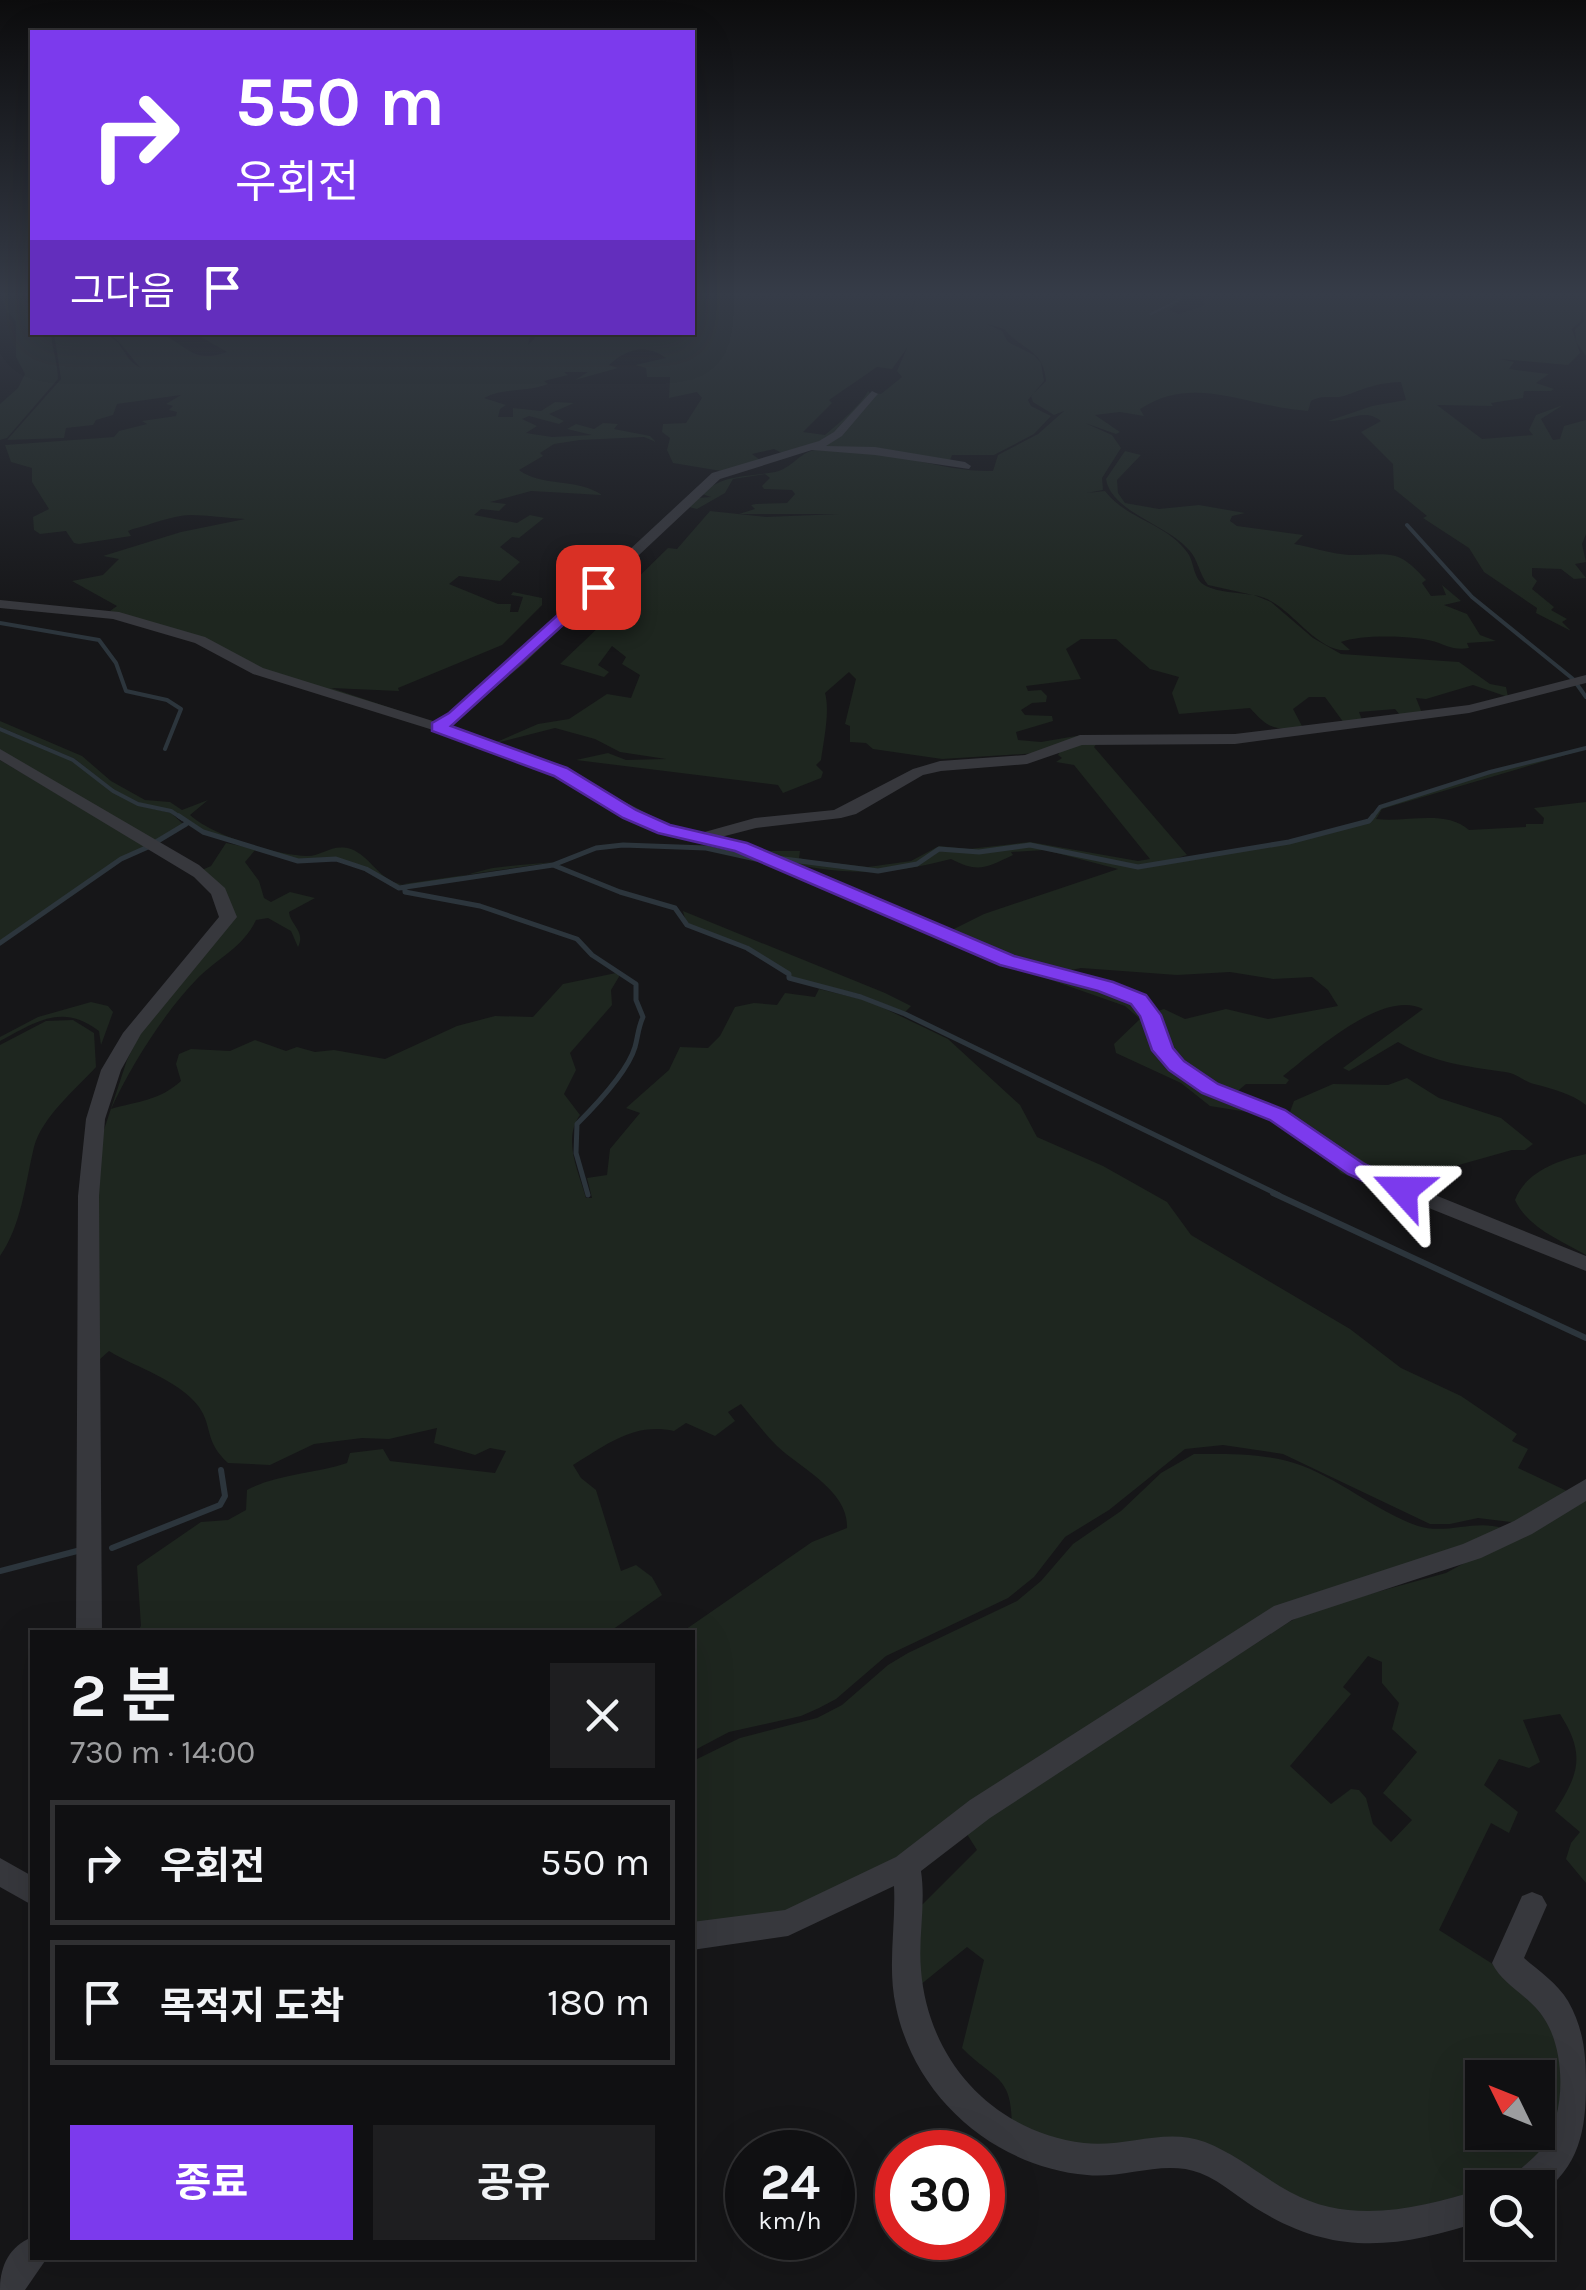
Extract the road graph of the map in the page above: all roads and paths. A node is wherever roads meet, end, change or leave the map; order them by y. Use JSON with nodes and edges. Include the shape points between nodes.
{"nodes":[{"id":1,"x":867,"y":400,"type":"edge"},
{"id":2,"x":810,"y":449,"type":"junction"},
{"id":3,"x":965,"y":466,"type":"dead end"},
{"id":4,"x":0,"y":604,"type":"edge"},
{"id":5,"x":1586,"y":680,"type":"edge"},
{"id":6,"x":438,"y":727,"type":"junction"},
{"id":7,"x":0,"y":754,"type":"edge"},
{"id":8,"x":704,"y":837,"type":"junction"},
{"id":9,"x":1586,"y":1264,"type":"edge"},
{"id":10,"x":1586,"y":1488,"type":"edge"},
{"id":11,"x":89,"y":1630,"type":"edge"},
{"id":12,"x":906,"y":1866,"type":"junction"},
{"id":13,"x":0,"y":1871,"type":"edge"},
{"id":14,"x":30,"y":1891,"type":"edge"},
{"id":15,"x":1532,"y":1906,"type":"dead end"},
{"id":16,"x":695,"y":1936,"type":"edge"},
{"id":17,"x":1543,"y":2170,"type":"edge"},
{"id":18,"x":1465,"y":2210,"type":"edge"},
{"id":19,"x":30,"y":2257,"type":"edge"},
{"id":20,"x":4,"y":2290,"type":"edge"}],
"edges":[{"from":1,"to":2,"type":"street","via":[[838,434]]},
{"from":2,"to":3,"type":"street"},
{"from":2,"to":6,"type":"street","via":[[716,476]]},
{"from":4,"to":6,"type":"street","via":[[114,615],[186,635],[258,672]]},
{"from":5,"to":8,"type":"street","via":[[1469,709],[1235,740],[1080,740],[1027,759],[918,772],[835,815],[756,822]]},
{"from":6,"to":8,"type":"street","via":[[560,772],[664,829]]},
{"from":7,"to":11,"type":"street","via":[[185,863],[211,882],[228,916],[134,1029],[100,1100],[92,1137]]},
{"from":8,"to":9,"type":"street","via":[[1007,961],[1138,1000],[1162,1050],[1210,1088],[1278,1115],[1376,1179]]},
{"from":10,"to":12,"type":"street","via":[[1454,1558],[1283,1613],[1008,1790]]},
{"from":12,"to":16,"type":"street","via":[[788,1923]]},
{"from":12,"to":18,"type":"street","via":[[906,1972],[913,2013],[933,2068],[960,2104],[996,2128],[1045,2154],[1106,2163],[1197,2156],[1312,2222],[1343,2229],[1430,2221]]},
{"from":13,"to":14,"type":"street"},
{"from":15,"to":17,"type":"street","via":[[1507,1963],[1557,2010],[1579,2072],[1568,2131]]},
{"from":19,"to":20,"type":"street"}]}
